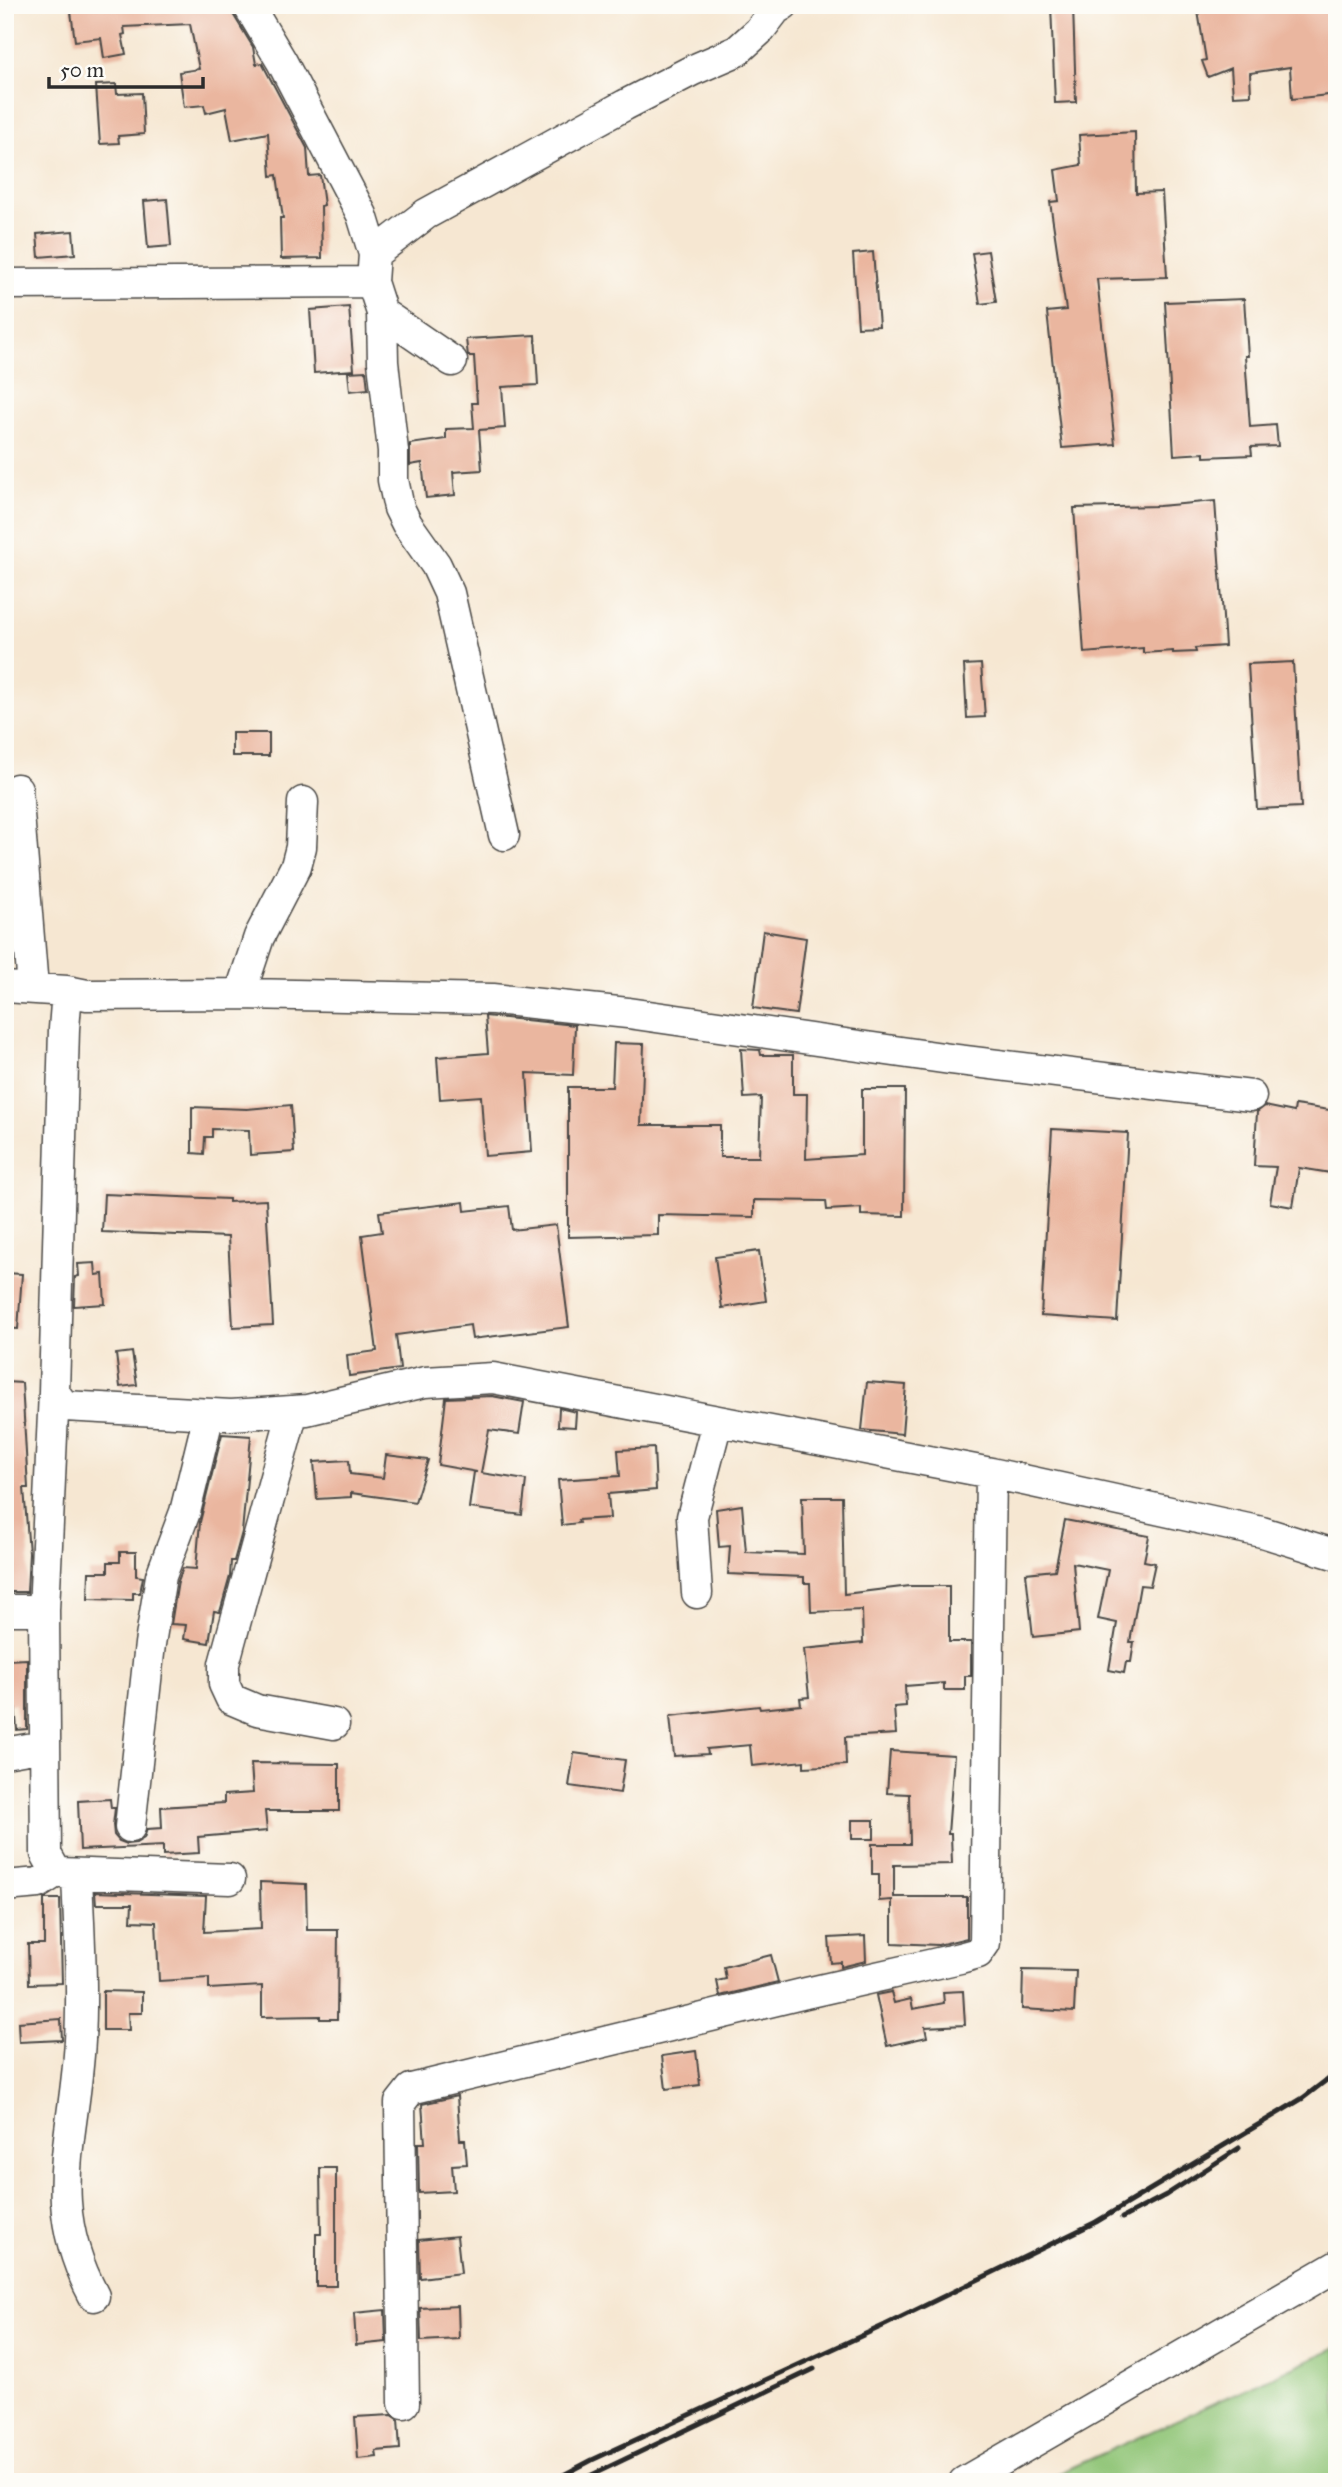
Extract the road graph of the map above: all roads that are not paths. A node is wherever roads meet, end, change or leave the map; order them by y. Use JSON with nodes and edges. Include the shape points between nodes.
{"nodes":[{"id":1,"x":248,"y":5,"type":"edge"},
{"id":2,"x":783,"y":5,"type":"edge"},
{"id":3,"x":373,"y":268,"type":"junction"},
{"id":4,"x":5,"y":284,"type":"edge"},
{"id":5,"x":382,"y":313,"type":"junction"},
{"id":6,"x":452,"y":362,"type":"dead end"},
{"id":7,"x":17,"y":789,"type":"dead end"},
{"id":8,"x":303,"y":802,"type":"dead end"},
{"id":9,"x":504,"y":835,"type":"dead end"},
{"id":10,"x":19,"y":987,"type":"edge"},
{"id":11,"x":67,"y":991,"type":"junction"},
{"id":12,"x":240,"y":994,"type":"junction"},
{"id":13,"x":1251,"y":1096,"type":"dead end"},
{"id":14,"x":54,"y":1392,"type":"junction"},
{"id":15,"x":293,"y":1411,"type":"junction"},
{"id":16,"x":209,"y":1414,"type":"junction"},
{"id":17,"x":717,"y":1422,"type":"junction"},
{"id":18,"x":991,"y":1473,"type":"junction"},
{"id":19,"x":1337,"y":1555,"type":"edge"},
{"id":20,"x":697,"y":1593,"type":"dead end"},
{"id":21,"x":5,"y":1610,"type":"edge"},
{"id":22,"x":44,"y":1610,"type":"junction"},
{"id":23,"x":334,"y":1724,"type":"dead end"},
{"id":24,"x":44,"y":1746,"type":"junction"},
{"id":25,"x":5,"y":1753,"type":"edge"},
{"id":26,"x":130,"y":1827,"type":"dead end"},
{"id":27,"x":67,"y":1874,"type":"junction"},
{"id":28,"x":229,"y":1879,"type":"dead end"},
{"id":29,"x":5,"y":1886,"type":"edge"},
{"id":30,"x":1337,"y":2266,"type":"edge"},
{"id":31,"x":94,"y":2296,"type":"dead end"},
{"id":32,"x":404,"y":2403,"type":"dead end"},
{"id":33,"x":964,"y":2482,"type":"edge"}],
"edges":[{"from":1,"to":3,"type":"street","via":[[362,215]]},
{"from":2,"to":3,"type":"street","via":[[737,51],[625,105],[426,214]]},
{"from":3,"to":4,"type":"street"},
{"from":3,"to":5,"type":"street"},
{"from":5,"to":6,"type":"street"},
{"from":5,"to":9,"type":"street","via":[[393,480],[399,508],[449,593]]},
{"from":7,"to":10,"type":"street"},
{"from":8,"to":12,"type":"street","via":[[296,866],[259,937]]},
{"from":10,"to":11,"type":"street"},
{"from":11,"to":12,"type":"street","via":[[87,995]]},
{"from":11,"to":14,"type":"street"},
{"from":12,"to":13,"type":"street","via":[[493,999]]},
{"from":14,"to":16,"type":"street","via":[[64,1406]]},
{"from":14,"to":22,"type":"street"},
{"from":15,"to":16,"type":"street"},
{"from":15,"to":17,"type":"street","via":[[425,1382],[493,1378]]},
{"from":15,"to":23,"type":"street","via":[[225,1664],[224,1684],[231,1699],[257,1710]]},
{"from":16,"to":26,"type":"street","via":[[186,1513],[161,1576]]},
{"from":17,"to":18,"type":"street"},
{"from":17,"to":20,"type":"street","via":[[692,1517]]},
{"from":18,"to":19,"type":"street","via":[[1262,1532]]},
{"from":18,"to":32,"type":"street","via":[[985,1943],[978,1953],[960,1958],[411,2089],[400,2103]]},
{"from":21,"to":22,"type":"street"},
{"from":22,"to":24,"type":"street"},
{"from":24,"to":25,"type":"street"},
{"from":24,"to":27,"type":"street","via":[[46,1854]]},
{"from":27,"to":28,"type":"street"},
{"from":27,"to":29,"type":"street","via":[[39,1883]]},
{"from":27,"to":31,"type":"street","via":[[81,2012],[65,2210],[71,2244]]},
{"from":30,"to":33,"type":"street"}]}
